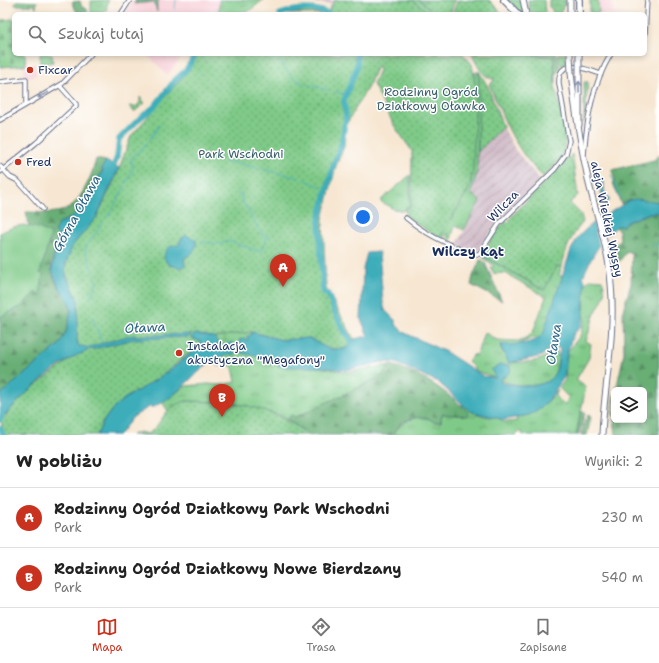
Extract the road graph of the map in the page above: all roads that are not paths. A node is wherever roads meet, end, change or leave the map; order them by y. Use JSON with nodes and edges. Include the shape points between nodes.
{"nodes":[{"id":1,"x":130,"y":0,"type":"edge"},
{"id":2,"x":504,"y":0,"type":"edge"},
{"id":3,"x":523,"y":0,"type":"edge"},
{"id":4,"x":570,"y":0,"type":"edge"},
{"id":5,"x":579,"y":0,"type":"edge"},
{"id":6,"x":647,"y":0,"type":"edge"},
{"id":7,"x":121,"y":12,"type":"edge"},
{"id":8,"x":516,"y":12,"type":"edge"},
{"id":9,"x":526,"y":12,"type":"edge"},
{"id":10,"x":570,"y":12,"type":"edge"},
{"id":11,"x":579,"y":12,"type":"edge"},
{"id":12,"x":646,"y":12,"type":"edge"},
{"id":13,"x":89,"y":56,"type":"edge"},
{"id":14,"x":570,"y":56,"type":"edge"},
{"id":15,"x":579,"y":56,"type":"edge"},
{"id":16,"x":610,"y":56,"type":"edge"},
{"id":17,"x":601,"y":74,"type":"junction"},
{"id":18,"x":0,"y":82,"type":"edge"},
{"id":19,"x":60,"y":86,"type":"junction"},
{"id":20,"x":26,"y":104,"type":"junction"},
{"id":21,"x":0,"y":120,"type":"edge"},
{"id":22,"x":579,"y":128,"type":"junction"},
{"id":23,"x":584,"y":159,"type":"junction"},
{"id":24,"x":1,"y":169,"type":"edge"},
{"id":25,"x":43,"y":209,"type":"dead end"},
{"id":26,"x":406,"y":218,"type":"dead end"},
{"id":27,"x":602,"y":435,"type":"edge"}],
"edges":[{"from":1,"to":7,"type":"street"},
{"from":2,"to":8,"type":"main road"},
{"from":3,"to":9,"type":"main road"},
{"from":4,"to":10,"type":"main road"},
{"from":5,"to":11,"type":"main road"},
{"from":6,"to":12,"type":"street"},
{"from":13,"to":19,"type":"street"},
{"from":14,"to":22,"type":"main road","name":"aleja Wielkiej Wyspy","bridge":true},
{"from":22,"to":15,"type":"main road","name":"aleja Wielkiej Wyspy","one_way":true,"bridge":true},
{"from":16,"to":17,"type":"street"},
{"from":17,"to":23,"type":"street","via":[[587,120]]},
{"from":17,"to":26,"type":"street","name":"Wilcza","via":[[572,66],[560,73],[559,84],[569,141],[566,154],[555,169],[499,224],[479,254],[440,241],[423,232]]},
{"from":18,"to":20,"type":"street","via":[[26,80]]},
{"from":19,"to":20,"type":"street","one_way":true},
{"from":19,"to":24,"type":"street","via":[[76,106],[36,143]]},
{"from":20,"to":21,"type":"street"},
{"from":22,"to":23,"type":"main road","name":"aleja Wielkiej Wyspy"},
{"from":23,"to":27,"type":"main road","name":"aleja Wielkiej Wyspy","via":[[605,245],[611,282],[612,334]]},
{"from":24,"to":25,"type":"street","via":[[18,181]]}]}
